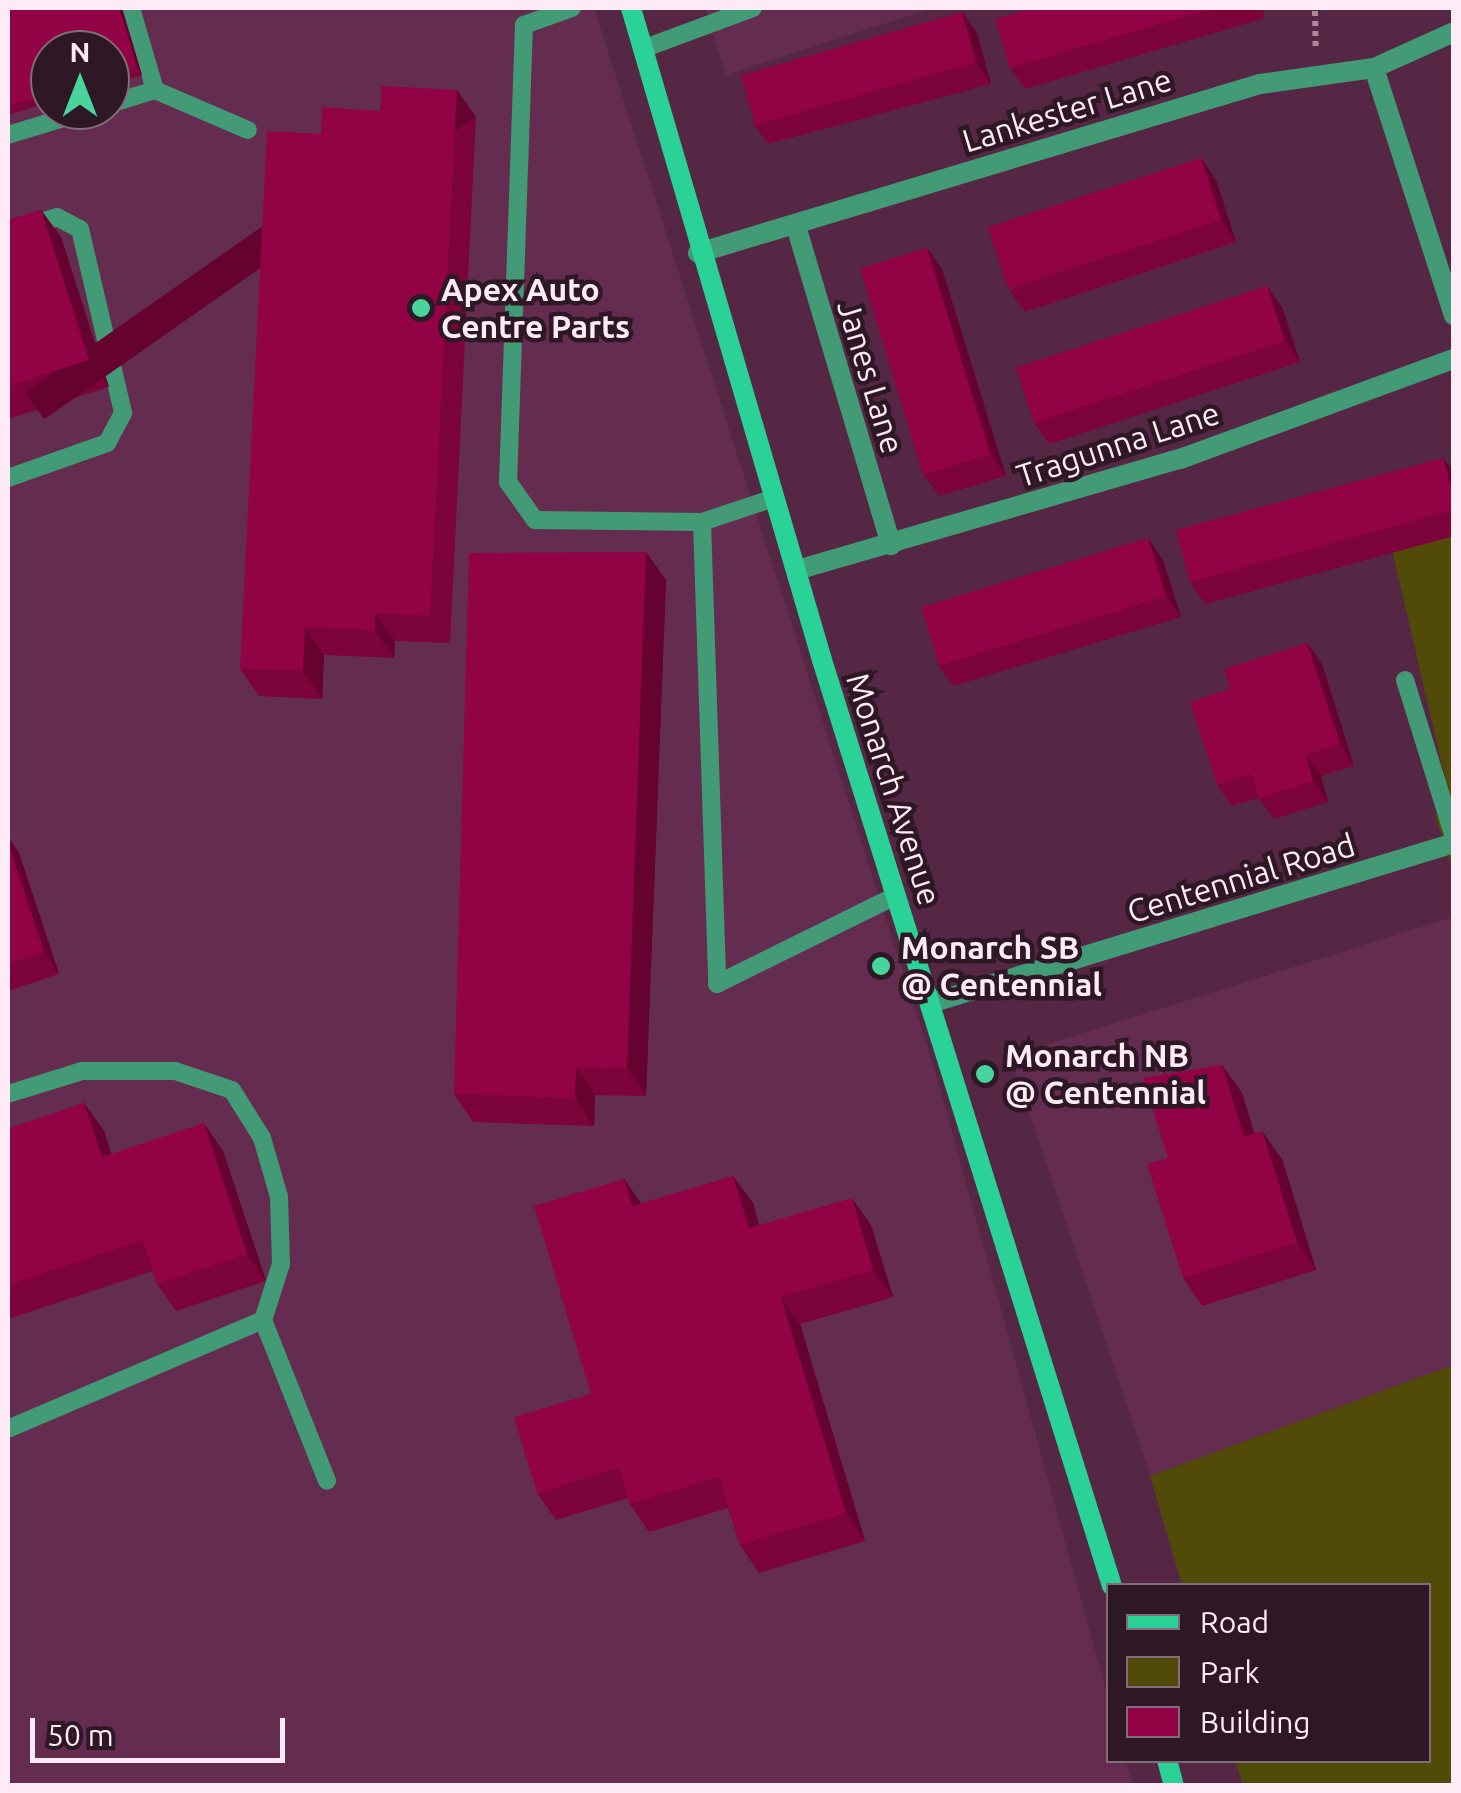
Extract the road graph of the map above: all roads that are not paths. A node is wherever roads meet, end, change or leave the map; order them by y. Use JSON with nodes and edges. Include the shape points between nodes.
{"nodes":[{"id":1,"x":131,"y":8,"type":"edge"},
{"id":2,"x":572,"y":8,"type":"edge"},
{"id":3,"x":631,"y":8,"type":"edge"},
{"id":4,"x":755,"y":8,"type":"edge"},
{"id":5,"x":1454,"y":32,"type":"edge"},
{"id":6,"x":645,"y":48,"type":"junction"},
{"id":7,"x":1374,"y":68,"type":"junction"},
{"id":8,"x":155,"y":90,"type":"junction"},
{"id":9,"x":130,"y":98,"type":"edge"},
{"id":10,"x":248,"y":130,"type":"dead end"},
{"id":11,"x":796,"y":226,"type":"junction"},
{"id":12,"x":8,"y":232,"type":"edge"},
{"id":13,"x":698,"y":253,"type":"junction"},
{"id":14,"x":1454,"y":315,"type":"edge"},
{"id":15,"x":1454,"y":358,"type":"edge"},
{"id":16,"x":8,"y":478,"type":"edge"},
{"id":17,"x":774,"y":498,"type":"junction"},
{"id":18,"x":702,"y":522,"type":"junction"},
{"id":19,"x":891,"y":545,"type":"junction"},
{"id":20,"x":796,"y":570,"type":"junction"},
{"id":21,"x":1405,"y":680,"type":"dead end"},
{"id":22,"x":1454,"y":840,"type":"edge"},
{"id":23,"x":896,"y":896,"type":"junction"},
{"id":24,"x":932,"y":1003,"type":"junction"},
{"id":25,"x":8,"y":1094,"type":"edge"},
{"id":26,"x":263,"y":1320,"type":"junction"},
{"id":27,"x":8,"y":1429,"type":"edge"},
{"id":28,"x":327,"y":1481,"type":"dead end"},
{"id":29,"x":1111,"y":1583,"type":"edge"}],
"edges":[{"from":1,"to":8,"type":"lane"},
{"from":2,"to":18,"type":"lane","via":[[524,25],[508,482],[535,520]]},
{"from":3,"to":6,"type":"street","name":"Monarch Avenue"},
{"from":4,"to":6,"type":"lane"},
{"from":5,"to":7,"type":"street","name":"Lankester Lane"},
{"from":6,"to":13,"type":"street","name":"Monarch Avenue"},
{"from":7,"to":11,"type":"street","name":"Lankester Lane","via":[[1242,90]]},
{"from":7,"to":14,"type":"street"},
{"from":8,"to":9,"type":"lane"},
{"from":8,"to":10,"type":"lane"},
{"from":11,"to":13,"type":"street","name":"Lankester Lane"},
{"from":11,"to":19,"type":"street","name":"Janes Lane"},
{"from":12,"to":16,"type":"lane","via":[[57,218],[80,229],[123,414],[108,443]]},
{"from":13,"to":17,"type":"street","name":"Monarch Avenue"},
{"from":15,"to":19,"type":"street","name":"Tragunna Lane","via":[[1180,458]]},
{"from":17,"to":18,"type":"lane"},
{"from":17,"to":20,"type":"street","name":"Monarch Avenue"},
{"from":18,"to":23,"type":"lane","via":[[717,984]]},
{"from":19,"to":20,"type":"street","name":"Tragunna Lane"},
{"from":20,"to":23,"type":"street","name":"Monarch Avenue"},
{"from":21,"to":22,"type":"lane"},
{"from":22,"to":24,"type":"street","name":"Centennial Road"},
{"from":23,"to":24,"type":"street","name":"Monarch Avenue"},
{"from":24,"to":29,"type":"street","name":"Monarch Avenue"},
{"from":25,"to":26,"type":"lane","via":[[82,1071],[175,1071],[232,1090],[262,1138],[279,1197],[281,1264]]},
{"from":26,"to":27,"type":"lane"},
{"from":26,"to":28,"type":"lane"}]}
